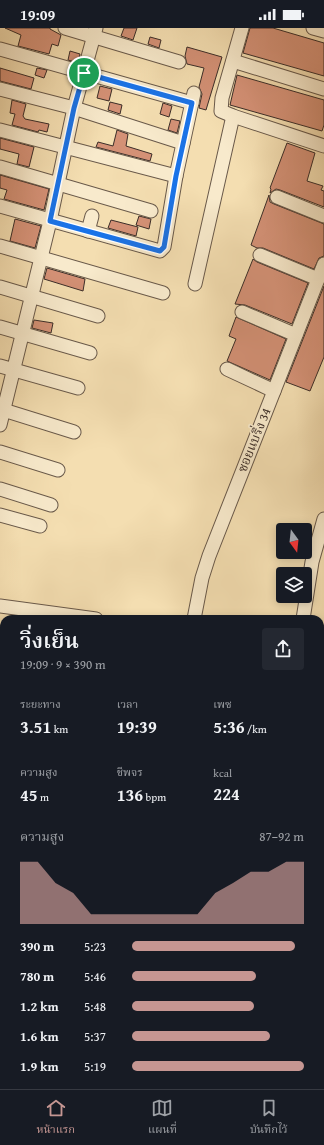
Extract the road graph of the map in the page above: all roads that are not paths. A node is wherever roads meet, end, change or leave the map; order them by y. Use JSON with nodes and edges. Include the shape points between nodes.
{"nodes":[{"id":1,"x":65,"y":28,"type":"edge"},
{"id":2,"x":242,"y":28,"type":"edge"},
{"id":3,"x":313,"y":28,"type":"edge"},
{"id":4,"x":324,"y":31,"type":"edge"},
{"id":5,"x":94,"y":32,"type":"edge"},
{"id":6,"x":0,"y":49,"type":"edge"},
{"id":7,"x":233,"y":61,"type":"junction"},
{"id":8,"x":179,"y":62,"type":"dead end"},
{"id":9,"x":84,"y":73,"type":"junction"},
{"id":10,"x":0,"y":89,"type":"edge"},
{"id":11,"x":324,"y":89,"type":"edge"},
{"id":12,"x":74,"y":108,"type":"junction"},
{"id":13,"x":233,"y":116,"type":"junction"},
{"id":14,"x":0,"y":130,"type":"edge"},
{"id":15,"x":184,"y":143,"type":"junction"},
{"id":16,"x":66,"y":146,"type":"junction"},
{"id":17,"x":324,"y":146,"type":"edge"},
{"id":18,"x":0,"y":167,"type":"edge"},
{"id":19,"x":176,"y":176,"type":"junction"},
{"id":20,"x":58,"y":184,"type":"junction"},
{"id":21,"x":277,"y":198,"type":"dead end"},
{"id":22,"x":0,"y":206,"type":"edge"},
{"id":23,"x":151,"y":211,"type":"dead end"},
{"id":24,"x":92,"y":216,"type":"dead end"},
{"id":25,"x":324,"y":216,"type":"edge"},
{"id":26,"x":50,"y":221,"type":"junction"},
{"id":27,"x":88,"y":231,"type":"junction"},
{"id":28,"x":0,"y":246,"type":"edge"},
{"id":29,"x":260,"y":254,"type":"dead end"},
{"id":30,"x":40,"y":258,"type":"junction"},
{"id":31,"x":324,"y":264,"type":"edge"},
{"id":32,"x":318,"y":279,"type":"junction"},
{"id":33,"x":195,"y":284,"type":"dead end"},
{"id":34,"x":0,"y":287,"type":"edge"},
{"id":35,"x":163,"y":293,"type":"dead end"},
{"id":36,"x":31,"y":297,"type":"junction"},
{"id":37,"x":242,"y":312,"type":"dead end"},
{"id":38,"x":98,"y":316,"type":"dead end"},
{"id":39,"x":0,"y":327,"type":"edge"},
{"id":40,"x":22,"y":334,"type":"junction"},
{"id":41,"x":296,"y":335,"type":"junction"},
{"id":42,"x":90,"y":353,"type":"dead end"},
{"id":43,"x":0,"y":366,"type":"edge"},
{"id":44,"x":13,"y":370,"type":"junction"},
{"id":45,"x":227,"y":370,"type":"dead end"},
{"id":46,"x":78,"y":388,"type":"dead end"},
{"id":47,"x":274,"y":391,"type":"junction"},
{"id":48,"x":2,"y":409,"type":"edge"},
{"id":49,"x":0,"y":425,"type":"edge"},
{"id":50,"x":74,"y":432,"type":"dead end"},
{"id":51,"x":0,"y":452,"type":"edge"},
{"id":52,"x":58,"y":470,"type":"dead end"},
{"id":53,"x":0,"y":489,"type":"edge"},
{"id":54,"x":51,"y":505,"type":"dead end"},
{"id":55,"x":0,"y":515,"type":"edge"},
{"id":56,"x":324,"y":519,"type":"edge"},
{"id":57,"x":40,"y":526,"type":"dead end"},
{"id":58,"x":0,"y":606,"type":"edge"},
{"id":59,"x":66,"y":615,"type":"edge"},
{"id":60,"x":195,"y":615,"type":"edge"},
{"id":61,"x":303,"y":615,"type":"edge"}],
"edges":[{"from":1,"to":5,"type":"street"},
{"from":2,"to":7,"type":"street"},
{"from":3,"to":4,"type":"street"},
{"from":5,"to":8,"type":"street"},
{"from":5,"to":9,"type":"street"},
{"from":6,"to":9,"type":"street"},
{"from":7,"to":11,"type":"street"},
{"from":7,"to":13,"type":"street","via":[[220,108],[224,113]]},
{"from":9,"to":12,"type":"street"},
{"from":9,"to":15,"type":"street","via":[[193,98]]},
{"from":10,"to":12,"type":"street"},
{"from":12,"to":15,"type":"street"},
{"from":12,"to":16,"type":"street"},
{"from":13,"to":17,"type":"street"},
{"from":13,"to":33,"type":"street"},
{"from":14,"to":16,"type":"street"},
{"from":15,"to":19,"type":"street"},
{"from":16,"to":19,"type":"street"},
{"from":16,"to":20,"type":"street"},
{"from":18,"to":20,"type":"street"},
{"from":19,"to":27,"type":"street","via":[[164,247],[160,251]]},
{"from":20,"to":23,"type":"street"},
{"from":20,"to":26,"type":"street"},
{"from":21,"to":25,"type":"street"},
{"from":22,"to":26,"type":"street"},
{"from":24,"to":27,"type":"street"},
{"from":26,"to":27,"type":"street"},
{"from":26,"to":30,"type":"street"},
{"from":28,"to":30,"type":"street"},
{"from":29,"to":32,"type":"street"},
{"from":30,"to":35,"type":"street"},
{"from":30,"to":36,"type":"street"},
{"from":31,"to":32,"type":"street","name":"ซอยแบริ่ง 34"},
{"from":32,"to":41,"type":"street","name":"ซอยแบริ่ง 34"},
{"from":34,"to":36,"type":"street"},
{"from":36,"to":38,"type":"street"},
{"from":36,"to":40,"type":"street"},
{"from":37,"to":41,"type":"street"},
{"from":39,"to":40,"type":"street"},
{"from":40,"to":42,"type":"street"},
{"from":40,"to":44,"type":"street"},
{"from":41,"to":47,"type":"street","name":"ซอยแบริ่ง 34"},
{"from":43,"to":44,"type":"street"},
{"from":44,"to":46,"type":"street"},
{"from":44,"to":48,"type":"street"},
{"from":45,"to":47,"type":"street"},
{"from":47,"to":60,"type":"street","name":"ซอยแบริ่ง 34","via":[[209,556]]},
{"from":48,"to":49,"type":"street"},
{"from":48,"to":50,"type":"street"},
{"from":51,"to":52,"type":"street"},
{"from":53,"to":54,"type":"street"},
{"from":55,"to":57,"type":"street"},
{"from":56,"to":61,"type":"street","via":[[312,562]]},
{"from":58,"to":59,"type":"street"}]}
